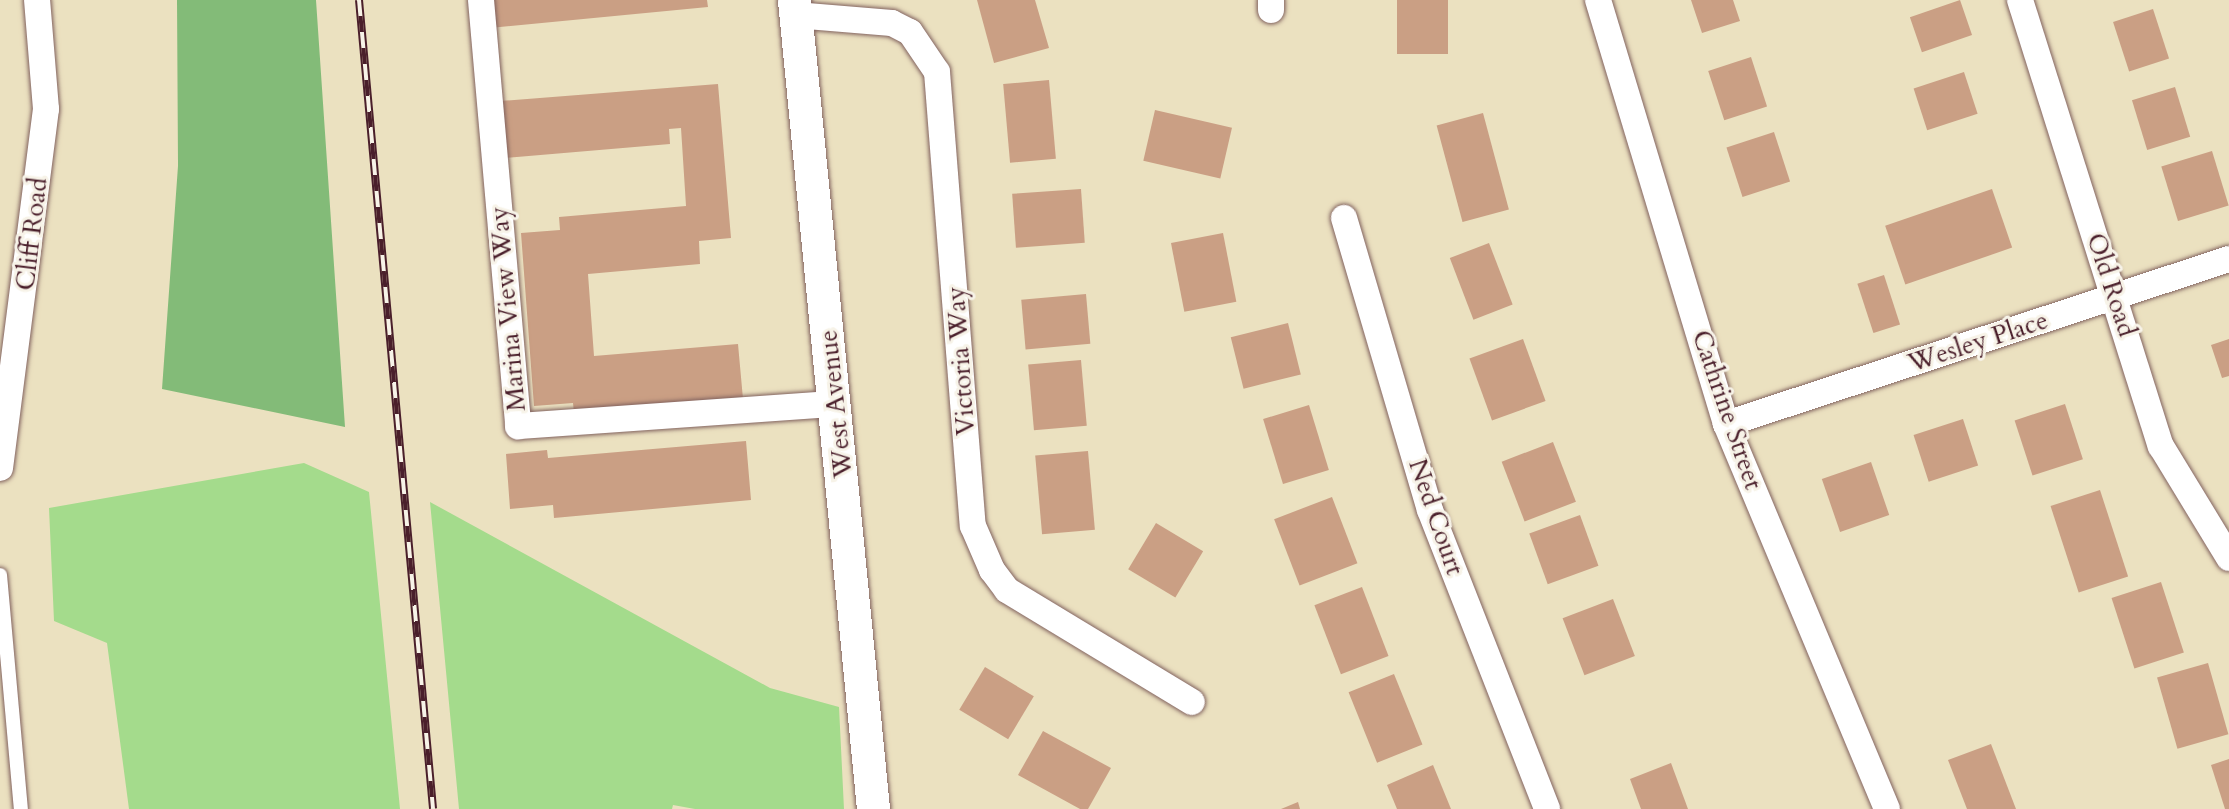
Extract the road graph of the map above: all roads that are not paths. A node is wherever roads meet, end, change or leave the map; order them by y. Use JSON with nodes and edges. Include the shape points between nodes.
{"nodes":[{"id":1,"x":37,"y":0,"type":"edge"},
{"id":2,"x":481,"y":0,"type":"edge"},
{"id":3,"x":1598,"y":0,"type":"edge"},
{"id":4,"x":2020,"y":0,"type":"edge"},
{"id":5,"x":795,"y":7,"type":"edge"},
{"id":6,"x":1345,"y":218,"type":"dead end"},
{"id":7,"x":2229,"y":259,"type":"edge"},
{"id":8,"x":2115,"y":297,"type":"junction"},
{"id":9,"x":836,"y":404,"type":"junction"},
{"id":10,"x":1726,"y":424,"type":"junction"},
{"id":11,"x":0,"y":468,"type":"edge"},
{"id":12,"x":2229,"y":558,"type":"edge"},
{"id":13,"x":0,"y":575,"type":"edge"},
{"id":14,"x":1192,"y":702,"type":"dead end"},
{"id":15,"x":21,"y":809,"type":"edge"},
{"id":16,"x":873,"y":809,"type":"edge"},
{"id":17,"x":1547,"y":809,"type":"edge"},
{"id":18,"x":1887,"y":809,"type":"edge"}],
"edges":[{"from":1,"to":11,"type":"street","name":"Cliff Road","via":[[47,109]]},
{"from":2,"to":9,"type":"street","name":"Marina View Way","via":[[517,426]]},
{"from":3,"to":10,"type":"street","name":"Cathrine Street"},
{"from":4,"to":8,"type":"street","name":"Old Road"},
{"from":5,"to":9,"type":"street","name":"West Avenue"},
{"from":5,"to":14,"type":"street","name":"Victoria Way","via":[[892,23],[910,32],[937,72],[973,526],[992,570],[1007,590]]},
{"from":6,"to":17,"type":"street","name":"Ned Court","via":[[1430,510]]},
{"from":7,"to":8,"type":"street","name":"Wesley Place"},
{"from":8,"to":10,"type":"street","name":"Wesley Place"},
{"from":8,"to":12,"type":"street","name":"Old Road","via":[[2161,446]]},
{"from":9,"to":16,"type":"street","name":"West Avenue"},
{"from":10,"to":18,"type":"street","name":"Cathrine Street"},
{"from":13,"to":15,"type":"lane"}]}
